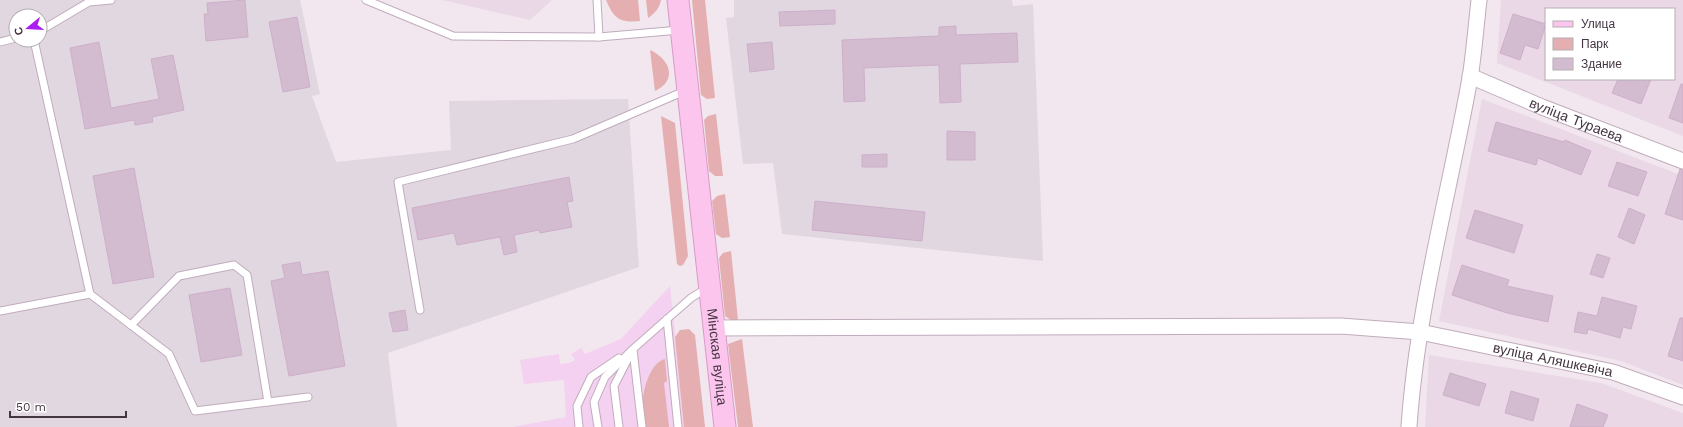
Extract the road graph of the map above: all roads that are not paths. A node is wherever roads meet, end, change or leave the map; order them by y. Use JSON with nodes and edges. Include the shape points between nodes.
{"nodes":[{"id":1,"x":111,"y":0,"type":"edge"},
{"id":2,"x":366,"y":0,"type":"edge"},
{"id":3,"x":597,"y":0,"type":"edge"},
{"id":4,"x":678,"y":0,"type":"edge"},
{"id":5,"x":1479,"y":0,"type":"edge"},
{"id":6,"x":48,"y":26,"type":"edge"},
{"id":7,"x":681,"y":30,"type":"junction"},
{"id":8,"x":599,"y":38,"type":"junction"},
{"id":9,"x":36,"y":48,"type":"edge"},
{"id":10,"x":1470,"y":76,"type":"junction"},
{"id":11,"x":687,"y":90,"type":"junction"},
{"id":12,"x":1683,"y":161,"type":"edge"},
{"id":13,"x":709,"y":287,"type":"junction"},
{"id":14,"x":90,"y":294,"type":"junction"},
{"id":15,"x":420,"y":310,"type":"dead end"},
{"id":16,"x":0,"y":311,"type":"edge"},
{"id":17,"x":667,"y":319,"type":"junction"},
{"id":18,"x":131,"y":325,"type":"junction"},
{"id":19,"x":714,"y":328,"type":"junction"},
{"id":20,"x":1420,"y":332,"type":"junction"},
{"id":21,"x":633,"y":349,"type":"junction"},
{"id":22,"x":308,"y":397,"type":"dead end"},
{"id":23,"x":1683,"y":397,"type":"edge"},
{"id":24,"x":268,"y":402,"type":"junction"},
{"id":25,"x":579,"y":427,"type":"edge"},
{"id":26,"x":598,"y":427,"type":"edge"},
{"id":27,"x":619,"y":427,"type":"edge"},
{"id":28,"x":642,"y":427,"type":"edge"},
{"id":29,"x":678,"y":427,"type":"edge"},
{"id":30,"x":725,"y":427,"type":"edge"},
{"id":31,"x":1409,"y":427,"type":"edge"}],
"edges":[{"from":1,"to":6,"type":"lane","via":[[89,2]]},
{"from":2,"to":8,"type":"lane","via":[[453,36]]},
{"from":3,"to":8,"type":"lane"},
{"from":4,"to":7,"type":"street","name":"Мінская вуліца"},
{"from":5,"to":10,"type":"street"},
{"from":7,"to":8,"type":"lane"},
{"from":7,"to":11,"type":"street","name":"Мінская вуліца"},
{"from":9,"to":14,"type":"lane"},
{"from":10,"to":12,"type":"street","name":"вуліца Тураева","via":[[1542,107]]},
{"from":10,"to":20,"type":"street"},
{"from":11,"to":13,"type":"street","name":"Мінская вуліца"},
{"from":11,"to":15,"type":"lane","via":[[573,139],[398,182]]},
{"from":13,"to":17,"type":"lane","via":[[691,298]]},
{"from":13,"to":19,"type":"street","name":"Мінская вуліца"},
{"from":14,"to":16,"type":"lane"},
{"from":14,"to":18,"type":"lane"},
{"from":17,"to":21,"type":"lane"},
{"from":17,"to":29,"type":"lane"},
{"from":18,"to":24,"type":"lane","via":[[169,354],[196,411]]},
{"from":18,"to":24,"type":"lane","via":[[179,276],[234,265],[247,275]]},
{"from":19,"to":20,"type":"street","name":"вуліца Аляшкевіча","via":[[1341,326]]},
{"from":19,"to":30,"type":"street","name":"Мінская вуліца"},
{"from":20,"to":23,"type":"street","name":"вуліца Аляшкевіча","via":[[1613,372]]},
{"from":20,"to":31,"type":"street","via":[[1412,380]]},
{"from":21,"to":25,"type":"lane","via":[[591,377],[577,406]]},
{"from":21,"to":26,"type":"lane","via":[[605,377],[594,402]]},
{"from":21,"to":27,"type":"lane","via":[[614,386]]},
{"from":21,"to":28,"type":"lane"},
{"from":22,"to":24,"type":"lane"}]}
